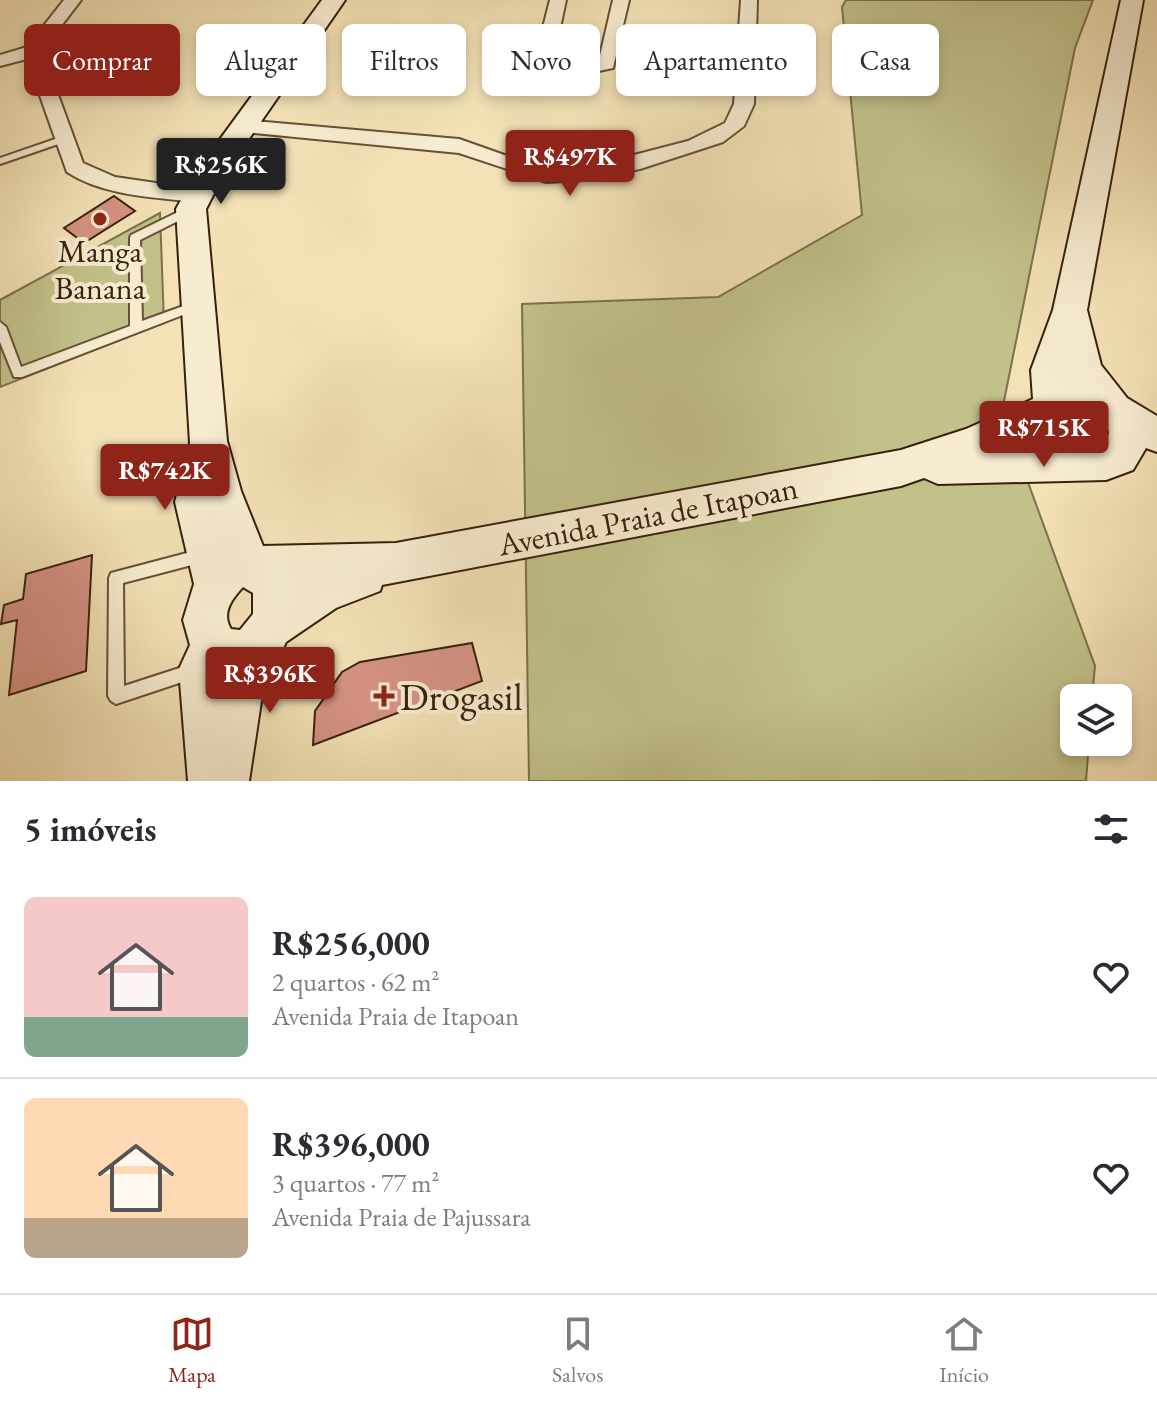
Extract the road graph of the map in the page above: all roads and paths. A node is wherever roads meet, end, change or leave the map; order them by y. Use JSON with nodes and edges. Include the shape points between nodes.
{"nodes":[{"id":1,"x":73,"y":0,"type":"edge"},
{"id":2,"x":334,"y":0,"type":"edge"},
{"id":3,"x":558,"y":0,"type":"edge"},
{"id":4,"x":621,"y":0,"type":"edge"},
{"id":5,"x":749,"y":0,"type":"edge"},
{"id":6,"x":1132,"y":0,"type":"edge"},
{"id":7,"x":54,"y":24,"type":"edge"},
{"id":8,"x":24,"y":54,"type":"edge"},
{"id":9,"x":0,"y":61,"type":"edge"},
{"id":10,"x":49,"y":96,"type":"edge"},
{"id":11,"x":243,"y":126,"type":"junction"},
{"id":12,"x":64,"y":139,"type":"junction"},
{"id":13,"x":0,"y":161,"type":"edge"},
{"id":14,"x":194,"y":202,"type":"junction"},
{"id":15,"x":198,"y":304,"type":"junction"},
{"id":16,"x":1070,"y":310,"type":"junction"},
{"id":17,"x":0,"y":327,"type":"edge"},
{"id":18,"x":136,"y":327,"type":"junction"},
{"id":19,"x":1051,"y":406,"type":"junction"},
{"id":20,"x":1116,"y":409,"type":"junction"},
{"id":21,"x":1157,"y":435,"type":"edge"},
{"id":22,"x":1106,"y":465,"type":"junction"},
{"id":23,"x":1157,"y":465,"type":"edge"},
{"id":24,"x":901,"y":468,"type":"junction"},
{"id":25,"x":396,"y":564,"type":"junction"},
{"id":26,"x":233,"y":567,"type":"junction"},
{"id":27,"x":269,"y":630,"type":"junction"},
{"id":28,"x":208,"y":656,"type":"junction"},
{"id":29,"x":210,"y":781,"type":"edge"},
{"id":30,"x":224,"y":781,"type":"edge"}],
"edges":[{"from":1,"to":7,"type":"street"},
{"from":2,"to":11,"type":"street"},
{"from":3,"to":4,"type":"street","via":[[544,59],[575,71],[607,64]]},
{"from":5,"to":11,"type":"street","via":[[741,118],[716,139],[696,146],[586,173],[548,176],[459,146]]},
{"from":6,"to":16,"type":"street"},
{"from":8,"to":9,"type":"street"},
{"from":10,"to":12,"type":"street"},
{"from":11,"to":14,"type":"street"},
{"from":12,"to":13,"type":"lane"},
{"from":12,"to":14,"type":"street","via":[[74,167],[83,175]]},
{"from":14,"to":15,"type":"street"},
{"from":14,"to":18,"type":"lane","via":[[135,238]]},
{"from":15,"to":18,"type":"lane"},
{"from":15,"to":26,"type":"street","via":[[208,441],[195,502]]},
{"from":16,"to":19,"type":"street","via":[[1049,370]]},
{"from":16,"to":20,"type":"street","via":[[1080,360]]},
{"from":17,"to":18,"type":"lane","via":[[18,373]]},
{"from":19,"to":20,"type":"street","via":[[1062,396],[1078,394]]},
{"from":19,"to":22,"type":"street","via":[[1049,419],[1061,443]]},
{"from":19,"to":24,"type":"street","name":"Avenida Praia de Itapoan","via":[[974,443]]},
{"from":20,"to":21,"type":"street"},
{"from":20,"to":22,"type":"street","via":[[1136,439],[1134,452]]},
{"from":22,"to":23,"type":"street","name":"Avenida Praia de Itapoan"},
{"from":22,"to":24,"type":"street","name":"Avenida Praia de Itapoan"},
{"from":24,"to":25,"type":"street","name":"Avenida Praia de Itapoan"},
{"from":25,"to":26,"type":"street","name":"Avenida Praia de Itapoan"},
{"from":25,"to":27,"type":"street","name":"Avenida Praia de Itapoan","via":[[323,591]]},
{"from":26,"to":27,"type":"street","via":[[265,571],[274,590],[275,615]]},
{"from":26,"to":28,"type":"street","via":[[210,593]]},
{"from":26,"to":28,"type":"lane","via":[[116,578],[116,696]]},
{"from":27,"to":28,"type":"street","via":[[259,643]]},
{"from":27,"to":30,"type":"street","via":[[239,692]]},
{"from":28,"to":29,"type":"street"}]}
